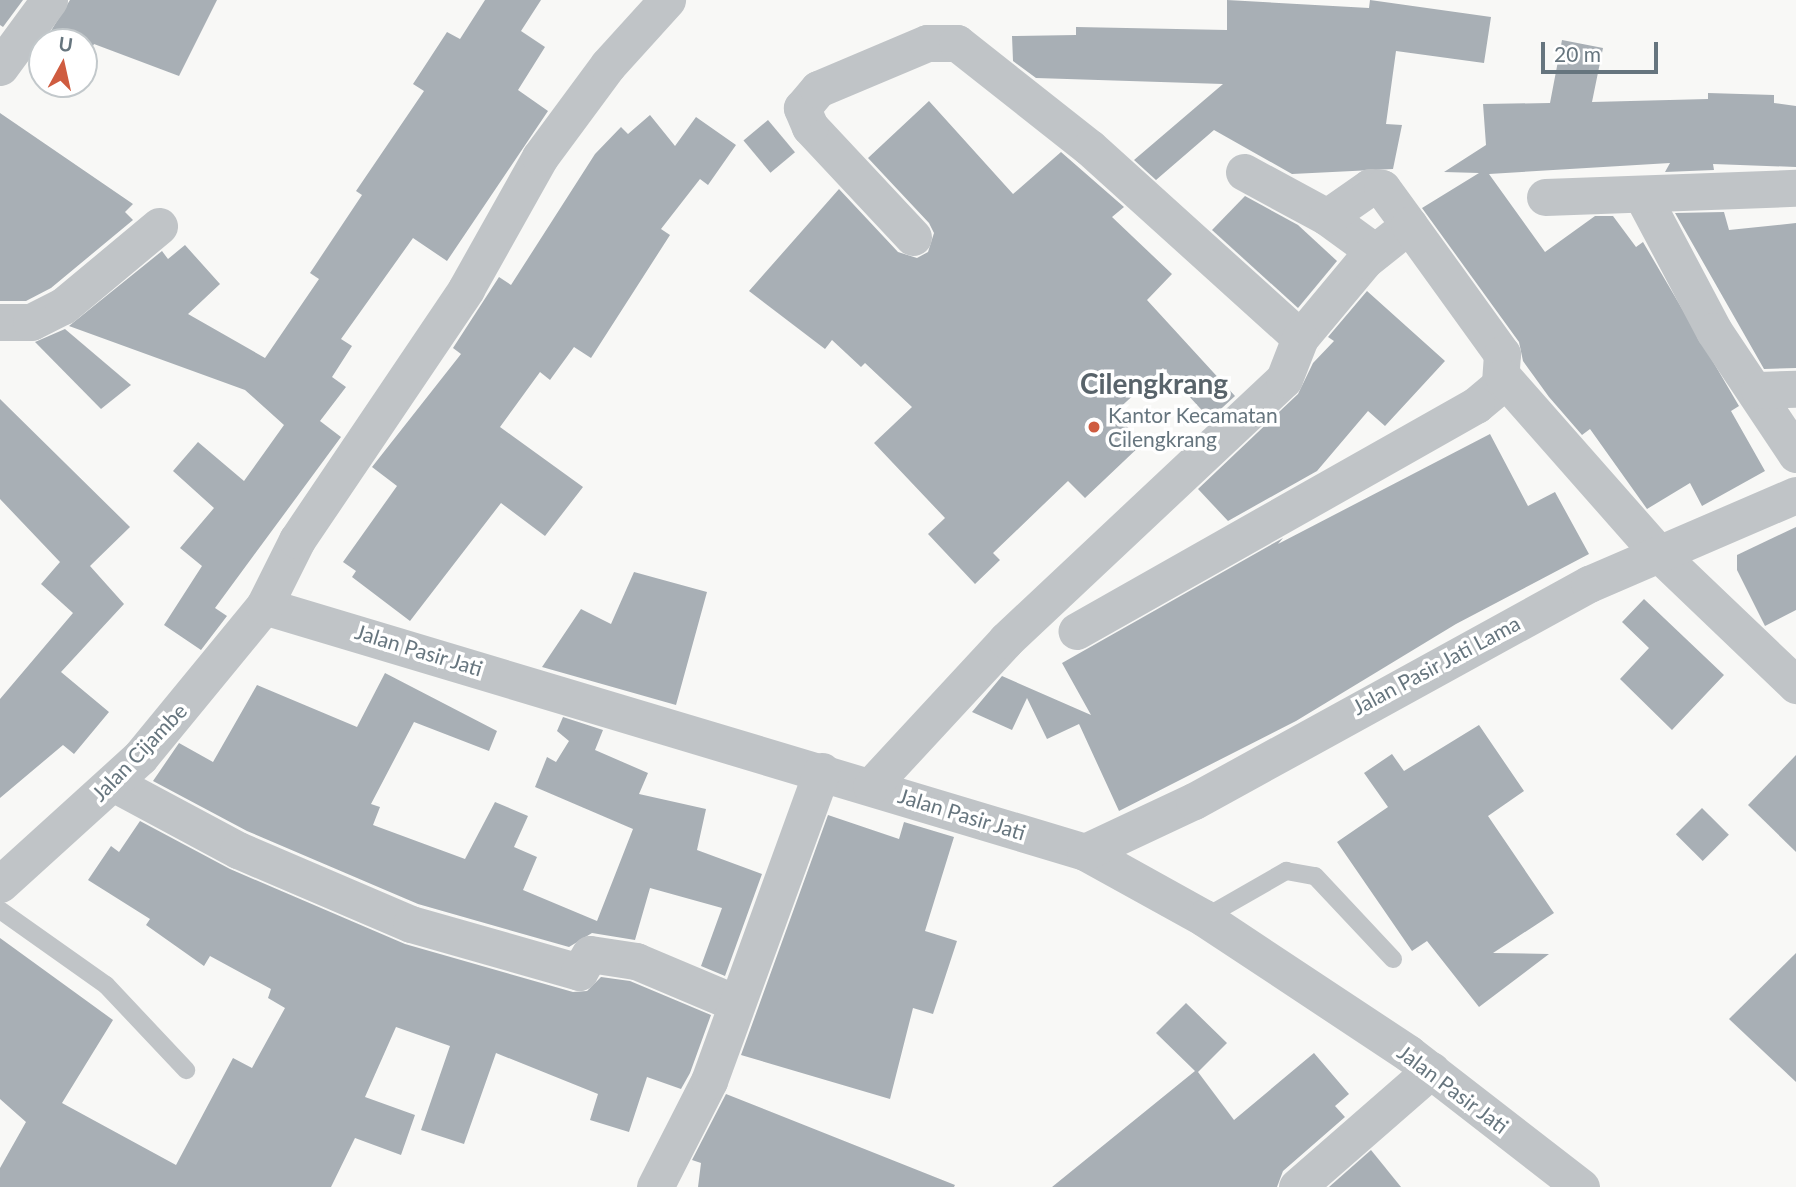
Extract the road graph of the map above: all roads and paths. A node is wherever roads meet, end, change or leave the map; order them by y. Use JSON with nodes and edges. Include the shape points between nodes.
{"nodes":[{"id":1,"x":49,"y":0,"type":"edge"},
{"id":2,"x":667,"y":0,"type":"edge"},
{"id":3,"x":0,"y":67,"type":"edge"},
{"id":4,"x":1244,"y":172,"type":"dead end"},
{"id":5,"x":1796,"y":188,"type":"edge"},
{"id":6,"x":1642,"y":195,"type":"junction"},
{"id":7,"x":1545,"y":197,"type":"dead end"},
{"id":8,"x":1328,"y":217,"type":"junction"},
{"id":9,"x":1409,"y":225,"type":"junction"},
{"id":10,"x":159,"y":226,"type":"dead end"},
{"id":11,"x":913,"y":237,"type":"dead end"},
{"id":12,"x":1375,"y":251,"type":"junction"},
{"id":13,"x":0,"y":322,"type":"edge"},
{"id":14,"x":1300,"y":338,"type":"junction"},
{"id":15,"x":1503,"y":377,"type":"junction"},
{"id":16,"x":1796,"y":389,"type":"edge"},
{"id":17,"x":1759,"y":390,"type":"junction"},
{"id":18,"x":1796,"y":454,"type":"edge"},
{"id":19,"x":1796,"y":495,"type":"edge"},
{"id":20,"x":1660,"y":554,"type":"junction"},
{"id":21,"x":264,"y":606,"type":"junction"},
{"id":22,"x":1076,"y":631,"type":"dead end"},
{"id":23,"x":1796,"y":685,"type":"edge"},
{"id":24,"x":822,"y":771,"type":"junction"},
{"id":25,"x":113,"y":783,"type":"junction"},
{"id":26,"x":871,"y":786,"type":"junction"},
{"id":27,"x":1084,"y":852,"type":"junction"},
{"id":28,"x":0,"y":884,"type":"edge"},
{"id":29,"x":0,"y":910,"type":"edge"},
{"id":30,"x":1204,"y":918,"type":"junction"},
{"id":31,"x":1393,"y":959,"type":"dead end"},
{"id":32,"x":733,"y":1002,"type":"junction"},
{"id":33,"x":186,"y":1070,"type":"dead end"},
{"id":34,"x":1431,"y":1070,"type":"junction"},
{"id":35,"x":655,"y":1187,"type":"edge"},
{"id":36,"x":1297,"y":1187,"type":"edge"},
{"id":37,"x":1581,"y":1187,"type":"edge"}],
"edges":[{"from":1,"to":3,"type":"street"},
{"from":2,"to":21,"type":"street","name":"Jalan Cijambe","via":[[608,65],[540,157],[466,289],[297,540]]},
{"from":4,"to":8,"type":"street"},
{"from":5,"to":6,"type":"street"},
{"from":6,"to":7,"type":"street"},
{"from":6,"to":17,"type":"street","via":[[1714,331]]},
{"from":8,"to":9,"type":"street","via":[[1370,187],[1382,188]]},
{"from":8,"to":12,"type":"street"},
{"from":9,"to":12,"type":"street"},
{"from":9,"to":15,"type":"street","via":[[1502,354]]},
{"from":10,"to":13,"type":"street","via":[[63,306],[31,322]]},
{"from":11,"to":14,"type":"street","via":[[810,127],[802,108],[818,89],[927,43],[957,43],[1090,148]]},
{"from":12,"to":14,"type":"street"},
{"from":14,"to":26,"type":"street","via":[[1284,379],[1006,640]]},
{"from":15,"to":20,"type":"street"},
{"from":15,"to":22,"type":"street","via":[[1476,405]]},
{"from":16,"to":17,"type":"street"},
{"from":17,"to":18,"type":"street"},
{"from":19,"to":20,"type":"street","name":"Jalan Pasir Jati Lama"},
{"from":20,"to":23,"type":"street"},
{"from":20,"to":27,"type":"street","name":"Jalan Pasir Jati Lama","via":[[1418,673],[1194,801]]},
{"from":21,"to":24,"type":"street","name":"Jalan Pasir Jati","via":[[669,731]]},
{"from":21,"to":25,"type":"street","name":"Jalan Cijambe","via":[[175,719]]},
{"from":24,"to":26,"type":"street","name":"Jalan Pasir Jati"},
{"from":24,"to":32,"type":"street"},
{"from":25,"to":28,"type":"street","name":"Jalan Cijambe"},
{"from":25,"to":32,"type":"street","via":[[238,850],[411,924],[579,972],[590,954],[636,961]]},
{"from":26,"to":27,"type":"street","name":"Jalan Pasir Jati"},
{"from":27,"to":30,"type":"street","name":"Jalan Pasir Jati"},
{"from":29,"to":33,"type":"lane","via":[[106,985]]},
{"from":30,"to":31,"type":"lane","via":[[1286,872],[1315,876]]},
{"from":30,"to":34,"type":"street","name":"Jalan Pasir Jati"},
{"from":32,"to":35,"type":"street","via":[[709,1081]]},
{"from":34,"to":36,"type":"street"},
{"from":34,"to":37,"type":"street","name":"Jalan Pasir Jati"}]}
